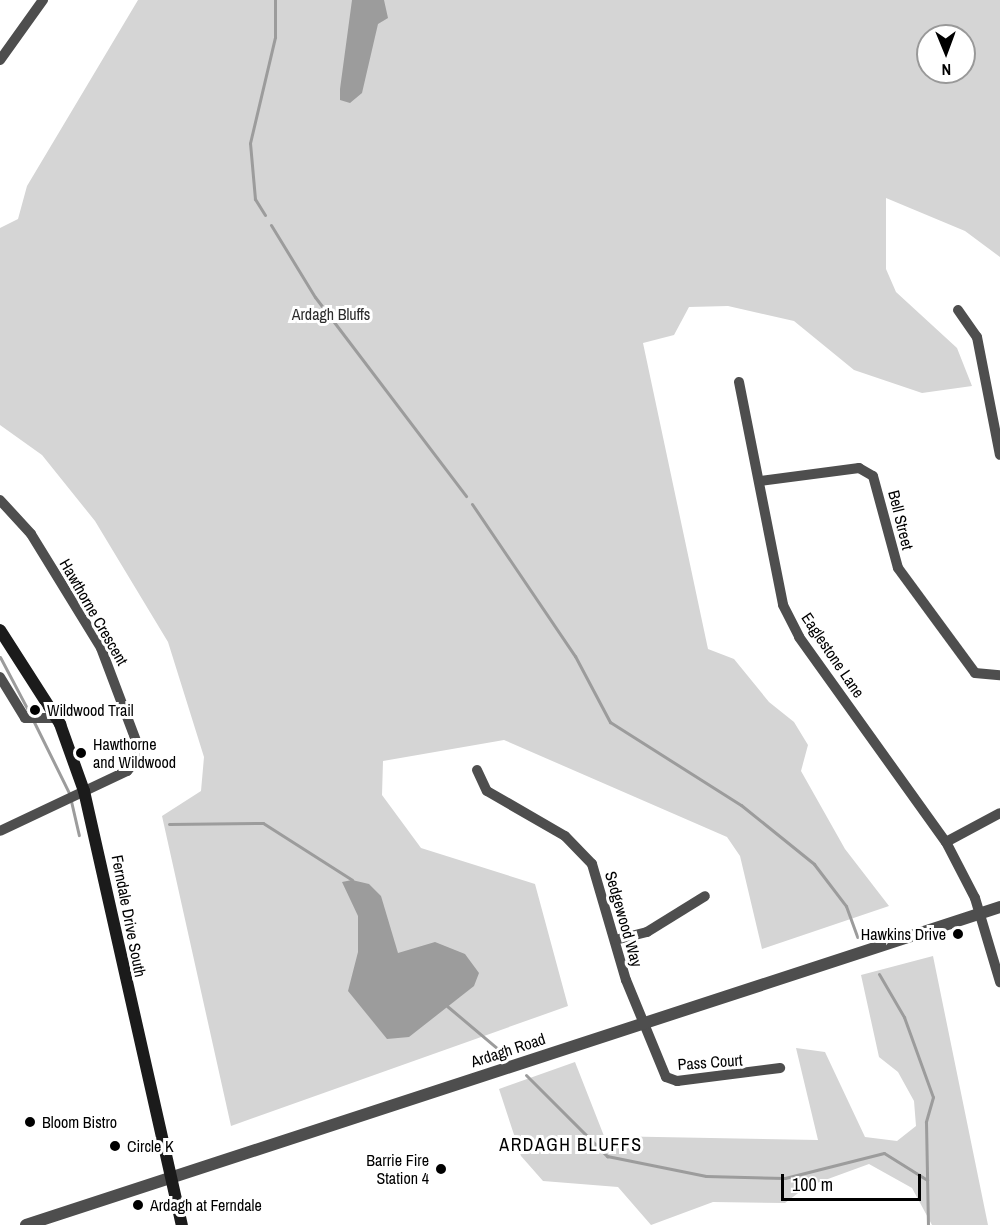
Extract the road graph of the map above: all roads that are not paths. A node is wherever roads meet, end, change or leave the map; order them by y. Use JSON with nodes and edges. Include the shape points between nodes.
{"nodes":[{"id":1,"x":43,"y":0,"type":"edge"},
{"id":2,"x":0,"y":60,"type":"edge"},
{"id":3,"x":958,"y":310,"type":"dead end"},
{"id":4,"x":739,"y":382,"type":"dead end"},
{"id":5,"x":1000,"y":455,"type":"edge"},
{"id":6,"x":760,"y":481,"type":"junction"},
{"id":7,"x":0,"y":500,"type":"edge"},
{"id":8,"x":0,"y":630,"type":"edge"},
{"id":9,"x":1000,"y":675,"type":"edge"},
{"id":10,"x":0,"y":677,"type":"edge"},
{"id":11,"x":56,"y":718,"type":"junction"},
{"id":12,"x":477,"y":770,"type":"dead end"},
{"id":13,"x":84,"y":792,"type":"junction"},
{"id":14,"x":1000,"y":813,"type":"edge"},
{"id":15,"x":0,"y":831,"type":"edge"},
{"id":16,"x":946,"y":842,"type":"junction"},
{"id":17,"x":705,"y":896,"type":"dead end"},
{"id":18,"x":1000,"y":907,"type":"edge"},
{"id":19,"x":980,"y":913,"type":"junction"},
{"id":20,"x":615,"y":940,"type":"junction"},
{"id":21,"x":1000,"y":982,"type":"edge"},
{"id":22,"x":646,"y":1022,"type":"junction"},
{"id":23,"x":780,"y":1068,"type":"dead end"},
{"id":24,"x":172,"y":1176,"type":"junction"},
{"id":25,"x":26,"y":1225,"type":"edge"},
{"id":26,"x":182,"y":1225,"type":"edge"}],
"edges":[{"from":1,"to":2,"type":"street"},
{"from":3,"to":5,"type":"street","via":[[977,337]]},
{"from":4,"to":6,"type":"street","name":"Eaglestone Lane"},
{"from":6,"to":9,"type":"street","name":"Bell Street","via":[[859,468],[873,476],[898,568],[975,673]]},
{"from":6,"to":16,"type":"street","name":"Eaglestone Lane","via":[[783,605],[800,637]]},
{"from":7,"to":13,"type":"street","name":"Hawthorne Crescent","via":[[31,534],[101,648],[141,754],[127,771]]},
{"from":8,"to":11,"type":"main road","name":"Ferndale Drive South"},
{"from":10,"to":11,"type":"street","via":[[25,718]]},
{"from":11,"to":13,"type":"main road","name":"Ferndale Drive South"},
{"from":12,"to":20,"type":"street","name":"Sedgewood Way","via":[[487,791],[584,853],[599,878]]},
{"from":13,"to":15,"type":"street"},
{"from":13,"to":24,"type":"main road","name":"Ferndale Drive South"},
{"from":14,"to":16,"type":"street"},
{"from":16,"to":19,"type":"street","name":"Eaglestone Lane"},
{"from":17,"to":20,"type":"street","via":[[647,932]]},
{"from":18,"to":19,"type":"street","name":"Ardagh Road"},
{"from":19,"to":21,"type":"street"},
{"from":19,"to":22,"type":"street","name":"Ardagh Road"},
{"from":20,"to":22,"type":"street","name":"Sedgewood Way","via":[[626,980]]},
{"from":22,"to":23,"type":"street","name":"Pass Court","via":[[659,1067],[671,1080]]},
{"from":22,"to":24,"type":"street","name":"Ardagh Road"},
{"from":24,"to":25,"type":"street","name":"Ardagh Road"},
{"from":24,"to":26,"type":"main road","name":"Ferndale Drive South"}]}
